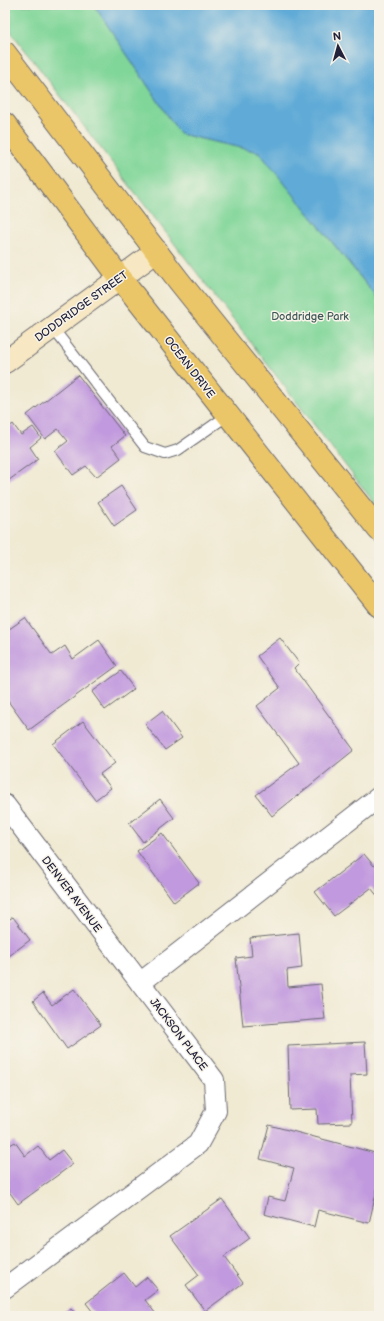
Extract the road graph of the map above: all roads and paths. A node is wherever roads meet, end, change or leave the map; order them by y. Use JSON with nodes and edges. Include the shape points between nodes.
{"nodes":[{"id":1,"x":5,"y":53,"type":"edge"},
{"id":2,"x":5,"y":124,"type":"edge"},
{"id":3,"x":157,"y":251,"type":"junction"},
{"id":4,"x":120,"y":278,"type":"junction"},
{"id":5,"x":52,"y":327,"type":"junction"},
{"id":6,"x":5,"y":362,"type":"edge"},
{"id":7,"x":228,"y":415,"type":"junction"},
{"id":8,"x":379,"y":530,"type":"edge"},
{"id":9,"x":379,"y":606,"type":"edge"},
{"id":10,"x":379,"y":797,"type":"edge"},
{"id":11,"x":5,"y":804,"type":"edge"},
{"id":12,"x":12,"y":827,"type":"edge"},
{"id":13,"x":140,"y":983,"type":"junction"},
{"id":14,"x":5,"y":1288,"type":"edge"}],
"edges":[{"from":1,"to":3,"type":"main road"},
{"from":2,"to":4,"type":"main road","name":"OCEAN DRIVE"},
{"from":3,"to":4,"type":"main road","name":"DODDRIDGE STREET"},
{"from":3,"to":8,"type":"main road"},
{"from":4,"to":5,"type":"main road","name":"DODDRIDGE STREET"},
{"from":4,"to":7,"type":"main road","name":"OCEAN DRIVE"},
{"from":5,"to":6,"type":"main road","name":"DODDRIDGE STREET"},
{"from":5,"to":7,"type":"lane","via":[[146,447],[165,454],[178,450]]},
{"from":7,"to":9,"type":"main road","name":"OCEAN DRIVE"},
{"from":10,"to":13,"type":"street"},
{"from":11,"to":12,"type":"street","name":"DENVER AVENUE"},
{"from":12,"to":13,"type":"street","name":"DENVER AVENUE"},
{"from":13,"to":14,"type":"street","name":"JACKSON PLACE","via":[[214,1080],[216,1111],[198,1144]]}]}
